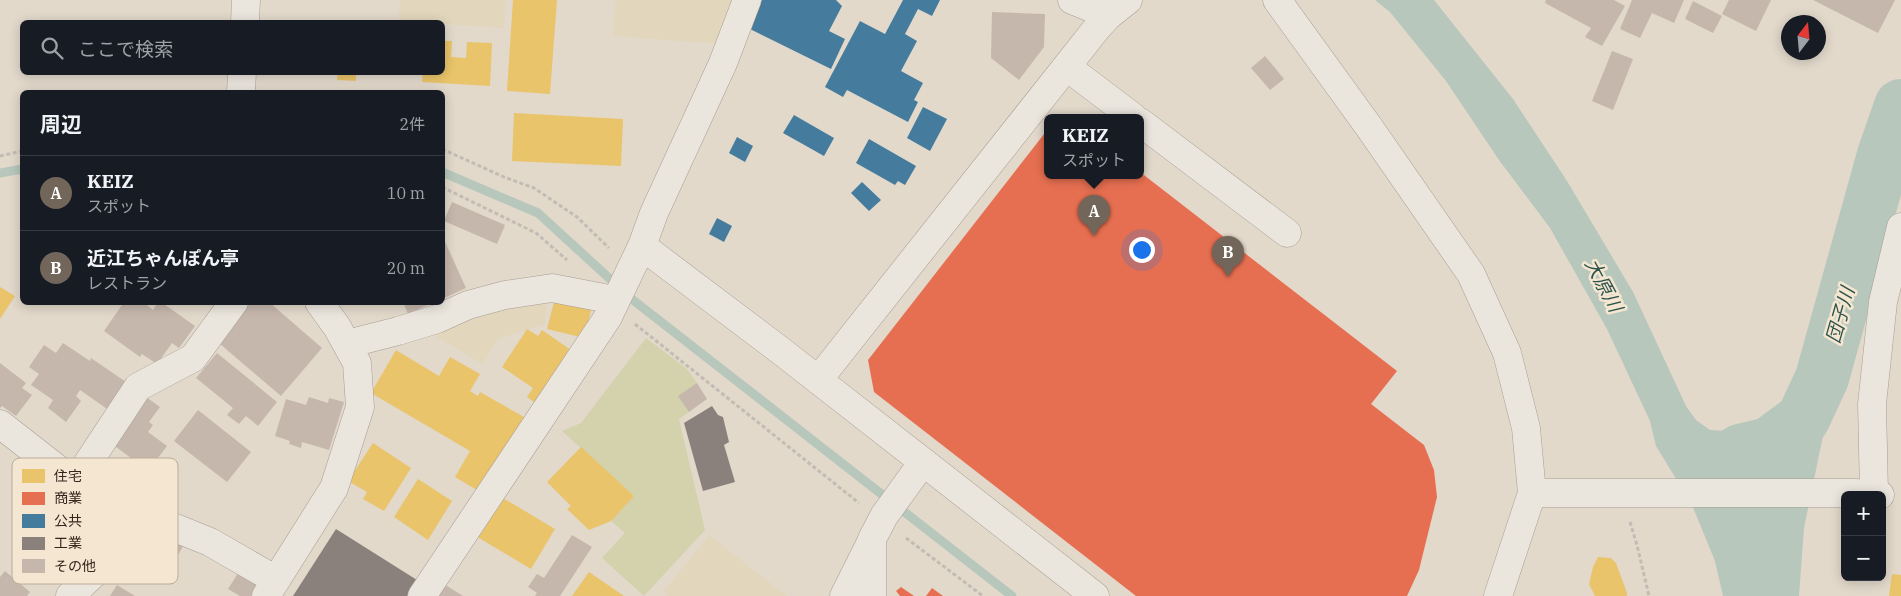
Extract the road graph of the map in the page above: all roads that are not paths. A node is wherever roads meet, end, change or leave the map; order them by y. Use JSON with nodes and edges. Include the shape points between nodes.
{"nodes":[{"id":1,"x":246,"y":0,"type":"edge"},
{"id":2,"x":747,"y":0,"type":"edge"},
{"id":3,"x":1072,"y":0,"type":"edge"},
{"id":4,"x":1277,"y":0,"type":"edge"},
{"id":5,"x":1118,"y":8,"type":"edge"},
{"id":6,"x":245,"y":20,"type":"edge"},
{"id":7,"x":1067,"y":67,"type":"junction"},
{"id":8,"x":242,"y":75,"type":"edge"},
{"id":9,"x":241,"y":90,"type":"edge"},
{"id":10,"x":1130,"y":114,"type":"edge"},
{"id":11,"x":1144,"y":125,"type":"edge"},
{"id":12,"x":1901,"y":227,"type":"edge"},
{"id":13,"x":1287,"y":233,"type":"dead end"},
{"id":14,"x":635,"y":262,"type":"junction"},
{"id":15,"x":611,"y":302,"type":"junction"},
{"id":16,"x":232,"y":305,"type":"edge"},
{"id":17,"x":321,"y":305,"type":"edge"},
{"id":18,"x":347,"y":344,"type":"junction"},
{"id":19,"x":818,"y":380,"type":"junction"},
{"id":20,"x":0,"y":424,"type":"edge"},
{"id":21,"x":44,"y":458,"type":"edge"},
{"id":22,"x":91,"y":458,"type":"edge"},
{"id":23,"x":917,"y":471,"type":"junction"},
{"id":24,"x":1873,"y":491,"type":"edge"},
{"id":25,"x":1532,"y":493,"type":"junction"},
{"id":26,"x":1841,"y":494,"type":"edge"},
{"id":27,"x":1886,"y":496,"type":"edge"},
{"id":28,"x":1901,"y":499,"type":"edge"},
{"id":29,"x":879,"y":525,"type":"junction"},
{"id":30,"x":178,"y":529,"type":"edge"},
{"id":31,"x":83,"y":584,"type":"edge"},
{"id":32,"x":271,"y":588,"type":"edge"},
{"id":33,"x":70,"y":596,"type":"edge"},
{"id":34,"x":422,"y":596,"type":"edge"},
{"id":35,"x":844,"y":596,"type":"edge"},
{"id":36,"x":872,"y":596,"type":"edge"},
{"id":37,"x":1095,"y":596,"type":"edge"},
{"id":38,"x":1498,"y":596,"type":"edge"}],
"edges":[{"from":1,"to":6,"type":"street"},
{"from":2,"to":14,"type":"street","via":[[723,63]]},
{"from":3,"to":5,"type":"street"},
{"from":4,"to":25,"type":"street","via":[[1471,274],[1506,354],[1526,428]]},
{"from":5,"to":7,"type":"street"},
{"from":7,"to":10,"type":"street"},
{"from":7,"to":19,"type":"street"},
{"from":8,"to":9,"type":"street"},
{"from":11,"to":13,"type":"street"},
{"from":12,"to":24,"type":"street","via":[[1883,302],[1872,404]]},
{"from":14,"to":15,"type":"street"},
{"from":14,"to":19,"type":"street"},
{"from":15,"to":18,"type":"street","via":[[552,288],[505,295],[468,304],[438,319]]},
{"from":15,"to":34,"type":"street","via":[[608,317]]},
{"from":16,"to":22,"type":"street","via":[[193,358],[138,387]]},
{"from":17,"to":18,"type":"street"},
{"from":18,"to":32,"type":"street","via":[[357,363],[360,406],[334,488]]},
{"from":19,"to":23,"type":"street"},
{"from":20,"to":21,"type":"street"},
{"from":23,"to":29,"type":"street"},
{"from":23,"to":37,"type":"street"},
{"from":25,"to":26,"type":"street"},
{"from":25,"to":38,"type":"street"},
{"from":27,"to":28,"type":"street"},
{"from":29,"to":35,"type":"street"},
{"from":29,"to":36,"type":"street"},
{"from":30,"to":32,"type":"street","via":[[210,542]]},
{"from":31,"to":33,"type":"street"}]}
